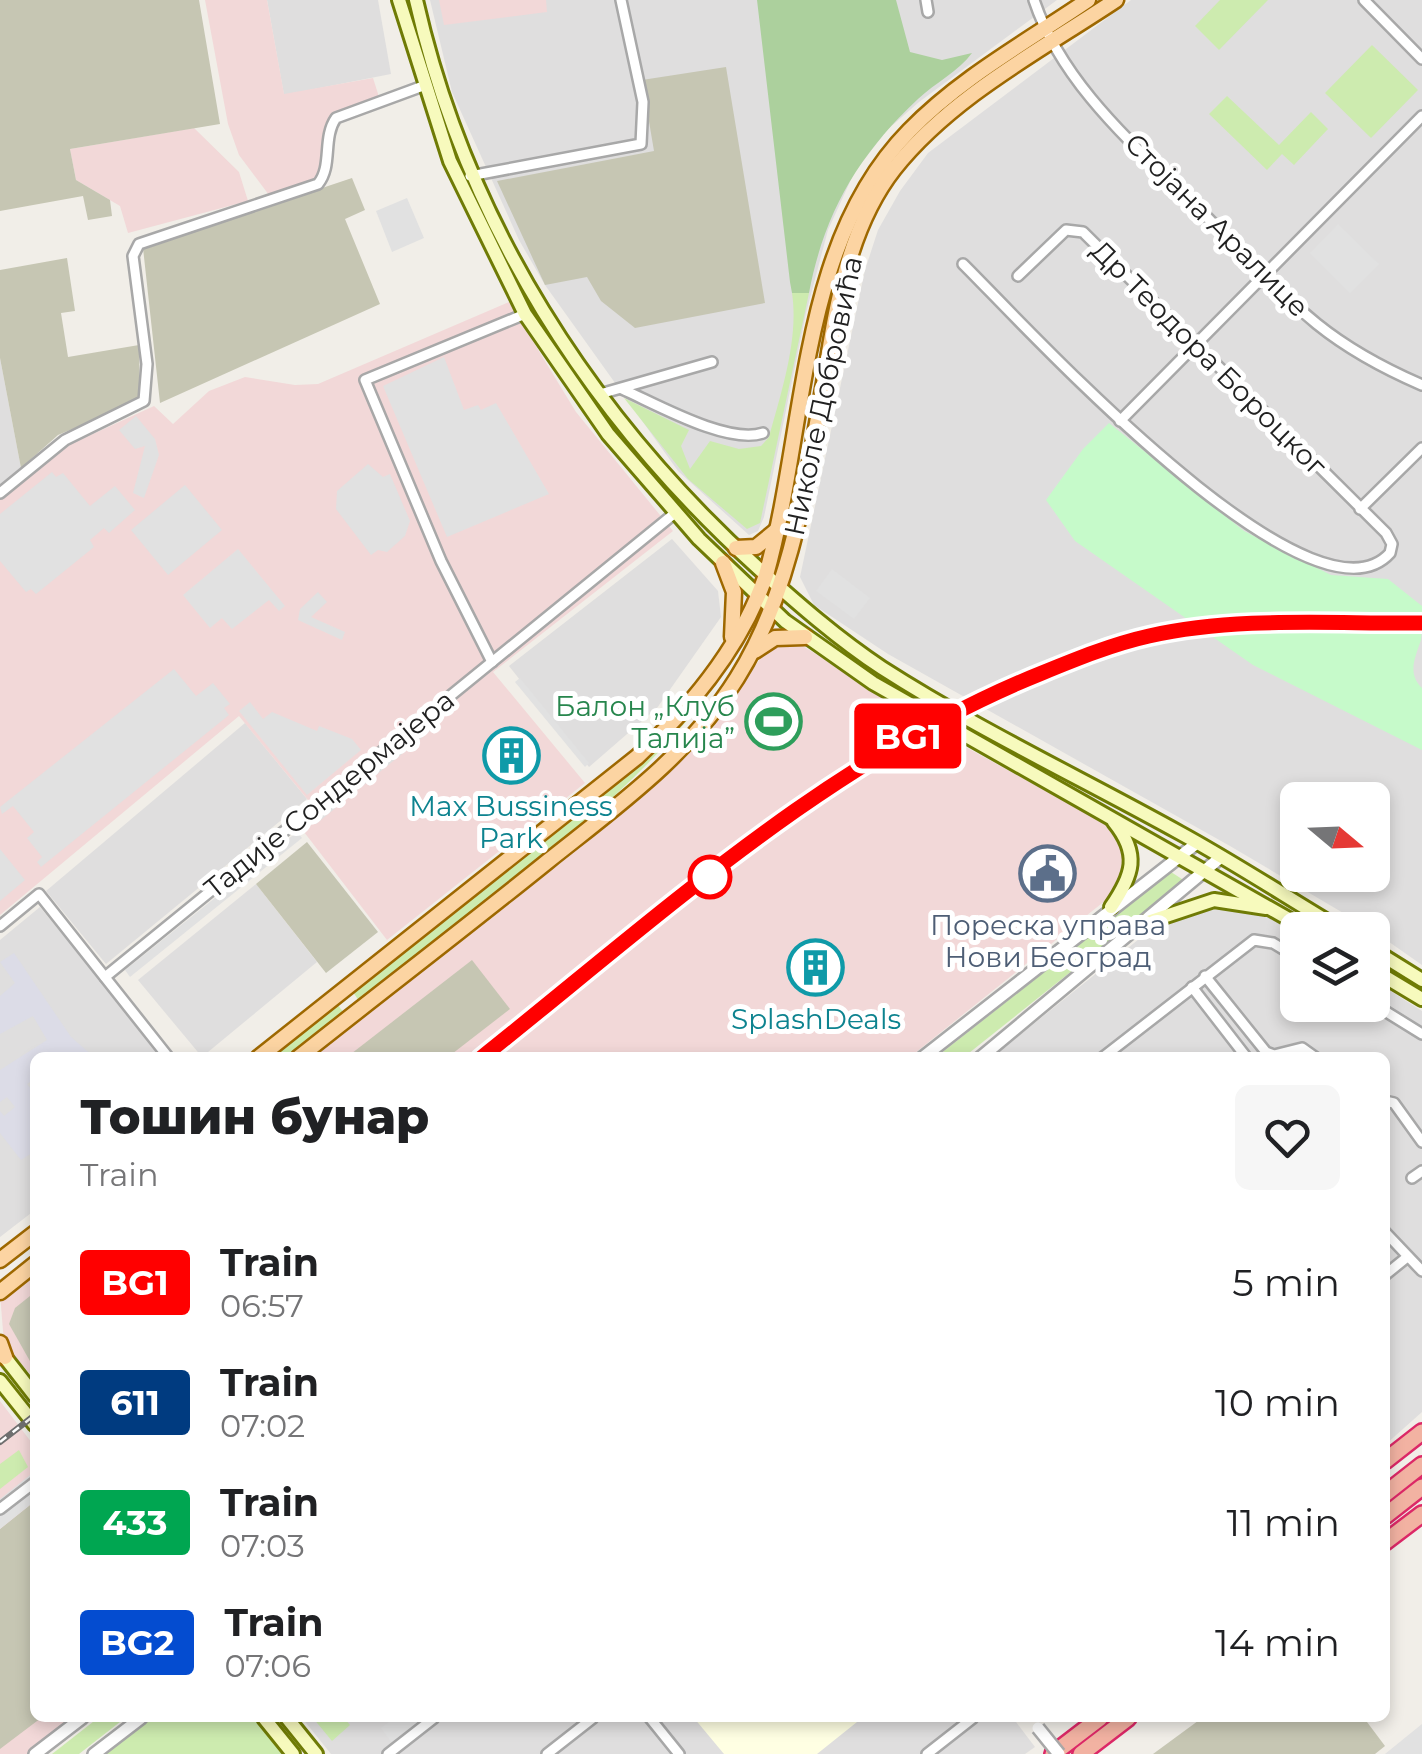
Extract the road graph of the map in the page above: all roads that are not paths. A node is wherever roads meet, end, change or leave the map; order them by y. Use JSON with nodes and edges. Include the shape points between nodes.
{"nodes":[{"id":1,"x":399,"y":0,"type":"edge"},
{"id":2,"x":416,"y":0,"type":"edge"},
{"id":3,"x":621,"y":0,"type":"edge"},
{"id":4,"x":926,"y":0,"type":"edge"},
{"id":5,"x":1034,"y":0,"type":"edge"},
{"id":6,"x":1088,"y":0,"type":"edge"},
{"id":7,"x":1116,"y":0,"type":"edge"},
{"id":8,"x":1364,"y":0,"type":"edge"},
{"id":9,"x":928,"y":12,"type":"dead end"},
{"id":10,"x":1047,"y":36,"type":"junction"},
{"id":11,"x":1422,"y":59,"type":"edge"},
{"id":12,"x":423,"y":86,"type":"junction"},
{"id":13,"x":1422,"y":116,"type":"edge"},
{"id":14,"x":473,"y":174,"type":"junction"},
{"id":15,"x":458,"y":180,"type":"junction"},
{"id":16,"x":963,"y":264,"type":"dead end"},
{"id":17,"x":1265,"y":275,"type":"junction"},
{"id":18,"x":1018,"y":276,"type":"dead end"},
{"id":19,"x":525,"y":314,"type":"junction"},
{"id":20,"x":1196,"y":344,"type":"junction"},
{"id":21,"x":712,"y":362,"type":"dead end"},
{"id":22,"x":1422,"y":385,"type":"edge"},
{"id":23,"x":622,"y":389,"type":"junction"},
{"id":24,"x":598,"y":394,"type":"junction"},
{"id":25,"x":1120,"y":421,"type":"junction"},
{"id":26,"x":763,"y":433,"type":"dead end"},
{"id":27,"x":1422,"y":448,"type":"edge"},
{"id":28,"x":0,"y":492,"type":"edge"},
{"id":29,"x":1360,"y":509,"type":"junction"},
{"id":30,"x":676,"y":514,"type":"junction"},
{"id":31,"x":778,"y":528,"type":"junction"},
{"id":32,"x":736,"y":548,"type":"junction"},
{"id":33,"x":723,"y":562,"type":"junction"},
{"id":34,"x":766,"y":575,"type":"junction"},
{"id":35,"x":779,"y":588,"type":"junction"},
{"id":36,"x":758,"y":598,"type":"junction"},
{"id":37,"x":772,"y":610,"type":"junction"},
{"id":38,"x":805,"y":637,"type":"junction"},
{"id":39,"x":732,"y":643,"type":"junction"},
{"id":40,"x":750,"y":654,"type":"junction"},
{"id":41,"x":492,"y":662,"type":"junction"},
{"id":42,"x":1110,"y":816,"type":"junction"},
{"id":43,"x":1197,"y":842,"type":"junction"},
{"id":44,"x":1182,"y":855,"type":"junction"},
{"id":45,"x":1222,"y":857,"type":"junction"},
{"id":46,"x":1208,"y":870,"type":"junction"},
{"id":47,"x":1111,"y":908,"type":"junction"},
{"id":48,"x":1274,"y":909,"type":"junction"},
{"id":49,"x":1312,"y":912,"type":"edge"},
{"id":50,"x":1280,"y":913,"type":"edge"},
{"id":51,"x":1148,"y":922,"type":"junction"},
{"id":52,"x":0,"y":926,"type":"edge"},
{"id":53,"x":1280,"y":947,"type":"edge"},
{"id":54,"x":1390,"y":960,"type":"edge"},
{"id":55,"x":1204,"y":976,"type":"junction"},
{"id":56,"x":105,"y":977,"type":"junction"},
{"id":57,"x":1390,"y":980,"type":"edge"},
{"id":58,"x":1422,"y":980,"type":"edge"},
{"id":59,"x":1192,"y":987,"type":"junction"},
{"id":60,"x":346,"y":988,"type":"junction"},
{"id":61,"x":334,"y":998,"type":"junction"},
{"id":62,"x":1422,"y":999,"type":"edge"},
{"id":63,"x":362,"y":1007,"type":"junction"},
{"id":64,"x":1390,"y":1014,"type":"edge"},
{"id":65,"x":349,"y":1017,"type":"junction"},
{"id":66,"x":1420,"y":1032,"type":"edge"},
{"id":67,"x":164,"y":1052,"type":"edge"},
{"id":68,"x":266,"y":1052,"type":"edge"},
{"id":69,"x":305,"y":1052,"type":"edge"},
{"id":70,"x":930,"y":1052,"type":"edge"},
{"id":71,"x":987,"y":1052,"type":"edge"},
{"id":72,"x":1110,"y":1052,"type":"edge"},
{"id":73,"x":1242,"y":1052,"type":"edge"},
{"id":74,"x":1266,"y":1052,"type":"edge"},
{"id":75,"x":1283,"y":1052,"type":"edge"},
{"id":76,"x":1308,"y":1052,"type":"edge"},
{"id":77,"x":1390,"y":1102,"type":"edge"},
{"id":78,"x":1422,"y":1142,"type":"edge"},
{"id":79,"x":1422,"y":1171,"type":"edge"},
{"id":80,"x":1412,"y":1178,"type":"dead end"},
{"id":81,"x":30,"y":1237,"type":"edge"},
{"id":82,"x":1390,"y":1238,"type":"edge"},
{"id":83,"x":2,"y":1258,"type":"edge"},
{"id":84,"x":1406,"y":1258,"type":"junction"},
{"id":85,"x":30,"y":1268,"type":"edge"},
{"id":86,"x":1390,"y":1271,"type":"edge"},
{"id":87,"x":1422,"y":1271,"type":"edge"},
{"id":88,"x":17,"y":1278,"type":"junction"},
{"id":89,"x":0,"y":1292,"type":"edge"},
{"id":90,"x":0,"y":1303,"type":"edge"},
{"id":91,"x":2,"y":1350,"type":"edge"},
{"id":92,"x":0,"y":1381,"type":"edge"},
{"id":93,"x":30,"y":1389,"type":"edge"},
{"id":94,"x":30,"y":1420,"type":"edge"},
{"id":95,"x":1422,"y":1432,"type":"edge"},
{"id":96,"x":1390,"y":1458,"type":"edge"},
{"id":97,"x":1422,"y":1465,"type":"edge"},
{"id":98,"x":30,"y":1486,"type":"edge"},
{"id":99,"x":1422,"y":1488,"type":"edge"},
{"id":100,"x":1390,"y":1490,"type":"edge"},
{"id":101,"x":0,"y":1509,"type":"edge"},
{"id":102,"x":1390,"y":1512,"type":"edge"},
{"id":103,"x":1422,"y":1514,"type":"edge"},
{"id":104,"x":1404,"y":1528,"type":"junction"},
{"id":105,"x":1422,"y":1529,"type":"edge"},
{"id":106,"x":1390,"y":1538,"type":"edge"},
{"id":107,"x":77,"y":1722,"type":"edge"},
{"id":108,"x":136,"y":1722,"type":"edge"},
{"id":109,"x":267,"y":1722,"type":"edge"},
{"id":110,"x":290,"y":1722,"type":"edge"},
{"id":111,"x":429,"y":1722,"type":"edge"},
{"id":112,"x":588,"y":1722,"type":"edge"},
{"id":113,"x":653,"y":1722,"type":"edge"},
{"id":114,"x":968,"y":1722,"type":"edge"},
{"id":115,"x":1095,"y":1722,"type":"edge"},
{"id":116,"x":1123,"y":1722,"type":"edge"},
{"id":117,"x":1034,"y":1723,"type":"edge"},
{"id":118,"x":36,"y":1754,"type":"edge"},
{"id":119,"x":94,"y":1754,"type":"edge"},
{"id":120,"x":292,"y":1754,"type":"edge"},
{"id":121,"x":316,"y":1754,"type":"edge"},
{"id":122,"x":388,"y":1754,"type":"edge"},
{"id":123,"x":547,"y":1754,"type":"edge"},
{"id":124,"x":679,"y":1754,"type":"edge"},
{"id":125,"x":927,"y":1754,"type":"edge"},
{"id":126,"x":1056,"y":1754,"type":"edge"},
{"id":127,"x":1081,"y":1754,"type":"edge"}],
"edges":[{"from":1,"to":12,"type":"main road"},
{"from":2,"to":14,"type":"main road","via":[[444,104]]},
{"from":3,"to":14,"type":"street","via":[[643,102],[641,144]]},
{"from":4,"to":9,"type":"street"},
{"from":5,"to":10,"type":"street","name":"Стојана Аралице"},
{"from":6,"to":10,"type":"main road","name":"Николе Добровића"},
{"from":7,"to":10,"type":"main road","name":"Николе Добровића"},
{"from":8,"to":11,"type":"street"},
{"from":10,"to":17,"type":"street","name":"Стојана Аралице","via":[[1098,104]]},
{"from":10,"to":31,"type":"main road","name":"Николе Добровића","via":[[921,119],[855,202],[822,298]]},
{"from":10,"to":35,"type":"main road","name":"Николе Добровића","via":[[926,136],[892,172],[870,209],[844,281]]},
{"from":12,"to":15,"type":"main road"},
{"from":12,"to":28,"type":"street","via":[[336,118],[318,184],[139,244],[133,265],[147,396],[65,440]]},
{"from":13,"to":17,"type":"street"},
{"from":14,"to":15,"type":"street"},
{"from":14,"to":24,"type":"main road","via":[[538,303]]},
{"from":15,"to":19,"type":"main road"},
{"from":16,"to":25,"type":"street"},
{"from":17,"to":20,"type":"street"},
{"from":17,"to":22,"type":"street","name":"Стојана Аралице","via":[[1321,326]]},
{"from":18,"to":20,"type":"street","name":"Др Теодора Бороцког","via":[[1066,230],[1077,229]]},
{"from":19,"to":30,"type":"main road","via":[[608,434]]},
{"from":19,"to":41,"type":"street","via":[[365,380]]},
{"from":20,"to":25,"type":"street"},
{"from":20,"to":29,"type":"street","name":"Др Теодора Бороцког"},
{"from":21,"to":23,"type":"street"},
{"from":23,"to":24,"type":"street"},
{"from":23,"to":26,"type":"street","via":[[723,431]]},
{"from":24,"to":32,"type":"main road"},
{"from":25,"to":29,"type":"street","name":"Др Теодора Бороцког","via":[[1230,511],[1347,569],[1383,560],[1392,544]]},
{"from":27,"to":29,"type":"street"},
{"from":30,"to":33,"type":"main road"},
{"from":30,"to":41,"type":"street","name":"Тадије Сондермајера"},
{"from":31,"to":32,"type":"main road","via":[[756,547]]},
{"from":31,"to":34,"type":"main road","name":"Николе Добровића"},
{"from":32,"to":34,"type":"main road"},
{"from":33,"to":36,"type":"main road"},
{"from":33,"to":39,"type":"main road","via":[[736,604]]},
{"from":34,"to":35,"type":"main road"},
{"from":34,"to":36,"type":"main road","name":"Николе Добровића"},
{"from":35,"to":37,"type":"main road","name":"Николе Добровића"},
{"from":35,"to":43,"type":"main road","via":[[881,667]]},
{"from":36,"to":37,"type":"main road"},
{"from":36,"to":39,"type":"main road","name":"Николе Добровића"},
{"from":37,"to":38,"type":"main road"},
{"from":37,"to":40,"type":"main road","name":"Николе Добровића"},
{"from":38,"to":40,"type":"main road","via":[[776,638]]},
{"from":38,"to":42,"type":"main road","via":[[903,702]]},
{"from":39,"to":60,"type":"main road","name":"Николе Добровића","via":[[691,702],[638,756]]},
{"from":40,"to":63,"type":"main road","name":"Николе Добровића","via":[[706,722],[656,774]]},
{"from":41,"to":56,"type":"street","name":"Тадије Сондермајера"},
{"from":42,"to":44,"type":"main road"},
{"from":42,"to":47,"type":"main road","via":[[1133,858]]},
{"from":43,"to":44,"type":"street"},
{"from":43,"to":45,"type":"main road"},
{"from":44,"to":46,"type":"main road"},
{"from":44,"to":47,"type":"street"},
{"from":45,"to":46,"type":"street"},
{"from":45,"to":49,"type":"main road"},
{"from":46,"to":48,"type":"main road"},
{"from":46,"to":51,"type":"street"},
{"from":47,"to":70,"type":"street"},
{"from":48,"to":50,"type":"main road"},
{"from":48,"to":51,"type":"main road","via":[[1214,900]]},
{"from":51,"to":71,"type":"street"},
{"from":52,"to":56,"type":"street","via":[[39,894]]},
{"from":53,"to":55,"type":"street","via":[[1254,940]]},
{"from":54,"to":58,"type":"main road"},
{"from":55,"to":59,"type":"street"},
{"from":55,"to":74,"type":"street"},
{"from":56,"to":67,"type":"street"},
{"from":57,"to":62,"type":"main road"},
{"from":59,"to":72,"type":"street"},
{"from":59,"to":73,"type":"street"},
{"from":60,"to":61,"type":"main road","name":"Николе Добровића"},
{"from":60,"to":63,"type":"main road"},
{"from":61,"to":65,"type":"main road"},
{"from":61,"to":68,"type":"main road","name":"Николе Добровића"},
{"from":63,"to":65,"type":"main road","name":"Николе Добровића"},
{"from":64,"to":66,"type":"street"},
{"from":65,"to":69,"type":"main road","name":"Николе Добровића"},
{"from":75,"to":76,"type":"street"},
{"from":77,"to":78,"type":"street"},
{"from":79,"to":80,"type":"street"},
{"from":81,"to":83,"type":"main road"},
{"from":82,"to":84,"type":"street"},
{"from":84,"to":86,"type":"street"},
{"from":84,"to":87,"type":"street"},
{"from":85,"to":88,"type":"main road"},
{"from":88,"to":89,"type":"main road"},
{"from":88,"to":90,"type":"main road"},
{"from":91,"to":93,"type":"main road"},
{"from":92,"to":94,"type":"main road"},
{"from":95,"to":96,"type":"highway"},
{"from":97,"to":100,"type":"highway"},
{"from":98,"to":101,"type":"street"},
{"from":99,"to":102,"type":"highway"},
{"from":103,"to":104,"type":"highway"},
{"from":104,"to":105,"type":"street"},
{"from":104,"to":106,"type":"highway"},
{"from":107,"to":118,"type":"street"},
{"from":108,"to":119,"type":"street"},
{"from":109,"to":120,"type":"main road"},
{"from":110,"to":121,"type":"main road"},
{"from":111,"to":122,"type":"street"},
{"from":112,"to":123,"type":"street"},
{"from":113,"to":124,"type":"street"},
{"from":114,"to":125,"type":"street"},
{"from":115,"to":126,"type":"highway"},
{"from":116,"to":127,"type":"highway"},
{"from":117,"to":126,"type":"street","bridge":true}]}
